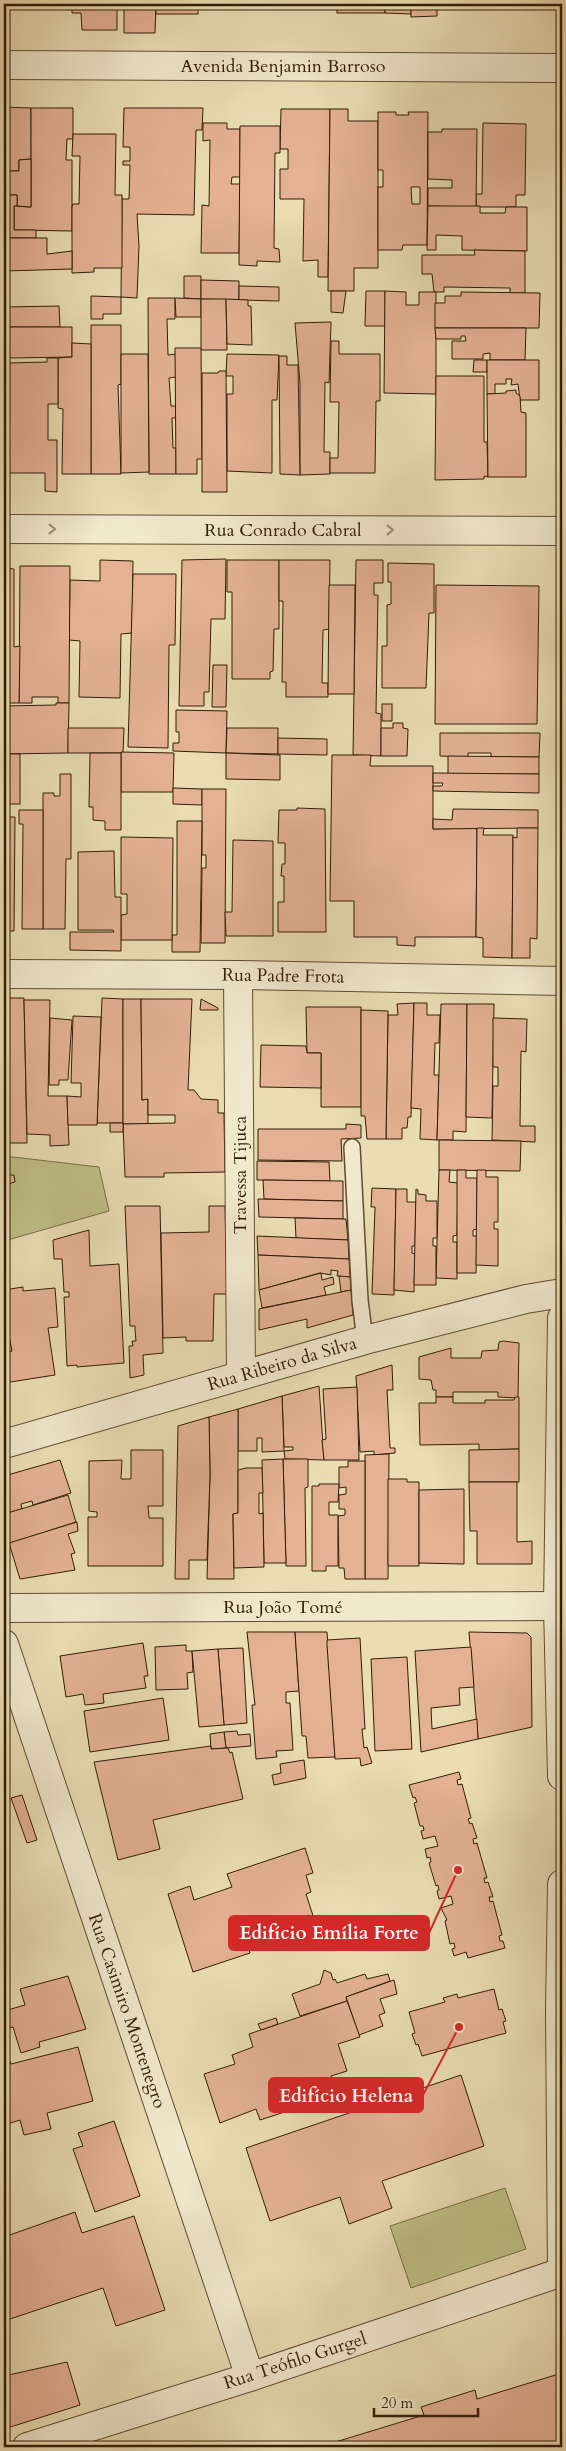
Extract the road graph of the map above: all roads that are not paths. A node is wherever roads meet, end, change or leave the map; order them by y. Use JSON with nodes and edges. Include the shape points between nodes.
{"nodes":[{"id":1,"x":4,"y":65,"type":"edge"},
{"id":2,"x":562,"y":68,"type":"edge"},
{"id":3,"x":4,"y":529,"type":"edge"},
{"id":4,"x":562,"y":531,"type":"edge"},
{"id":5,"x":4,"y":974,"type":"edge"},
{"id":6,"x":238,"y":975,"type":"junction"},
{"id":7,"x":562,"y":981,"type":"edge"},
{"id":8,"x":352,"y":1146,"type":"dead end"},
{"id":9,"x":562,"y":1293,"type":"edge"},
{"id":10,"x":562,"y":1318,"type":"edge"},
{"id":11,"x":365,"y":1340,"type":"junction"},
{"id":12,"x":241,"y":1375,"type":"junction"},
{"id":13,"x":4,"y":1444,"type":"edge"},
{"id":14,"x":560,"y":1606,"type":"edge"},
{"id":15,"x":4,"y":1608,"type":"edge"},
{"id":16,"x":4,"y":1644,"type":"edge"},
{"id":17,"x":562,"y":1776,"type":"edge"},
{"id":18,"x":562,"y":1884,"type":"edge"},
{"id":19,"x":561,"y":2011,"type":"edge"},
{"id":20,"x":562,"y":2272,"type":"edge"},
{"id":21,"x":250,"y":2377,"type":"junction"},
{"id":22,"x":27,"y":2447,"type":"edge"}],
"edges":[{"from":1,"to":2,"type":"street","name":"Avenida Benjamin Barroso"},
{"from":3,"to":4,"type":"street","name":"Rua Conrado Cabral","one_way":true},
{"from":5,"to":6,"type":"street","name":"Rua Padre Frota"},
{"from":6,"to":7,"type":"street","name":"Rua Padre Frota"},
{"from":6,"to":12,"type":"street","name":"Travessa Tijuca"},
{"from":8,"to":11,"type":"lane"},
{"from":9,"to":11,"type":"street","name":"Rua Ribeiro da Silva","via":[[526,1299]]},
{"from":10,"to":14,"type":"street"},
{"from":11,"to":12,"type":"street","name":"Rua Ribeiro da Silva"},
{"from":12,"to":13,"type":"street","name":"Rua Ribeiro da Silva"},
{"from":14,"to":15,"type":"street","name":"Rua João Tomé"},
{"from":14,"to":17,"type":"street"},
{"from":16,"to":21,"type":"street","name":"Rua Casimiro Montenegro"},
{"from":18,"to":19,"type":"street"},
{"from":19,"to":20,"type":"street"},
{"from":20,"to":21,"type":"street","name":"Rua Teófilo Gurgel"},
{"from":21,"to":22,"type":"street","name":"Rua Teófilo Gurgel"}]}
